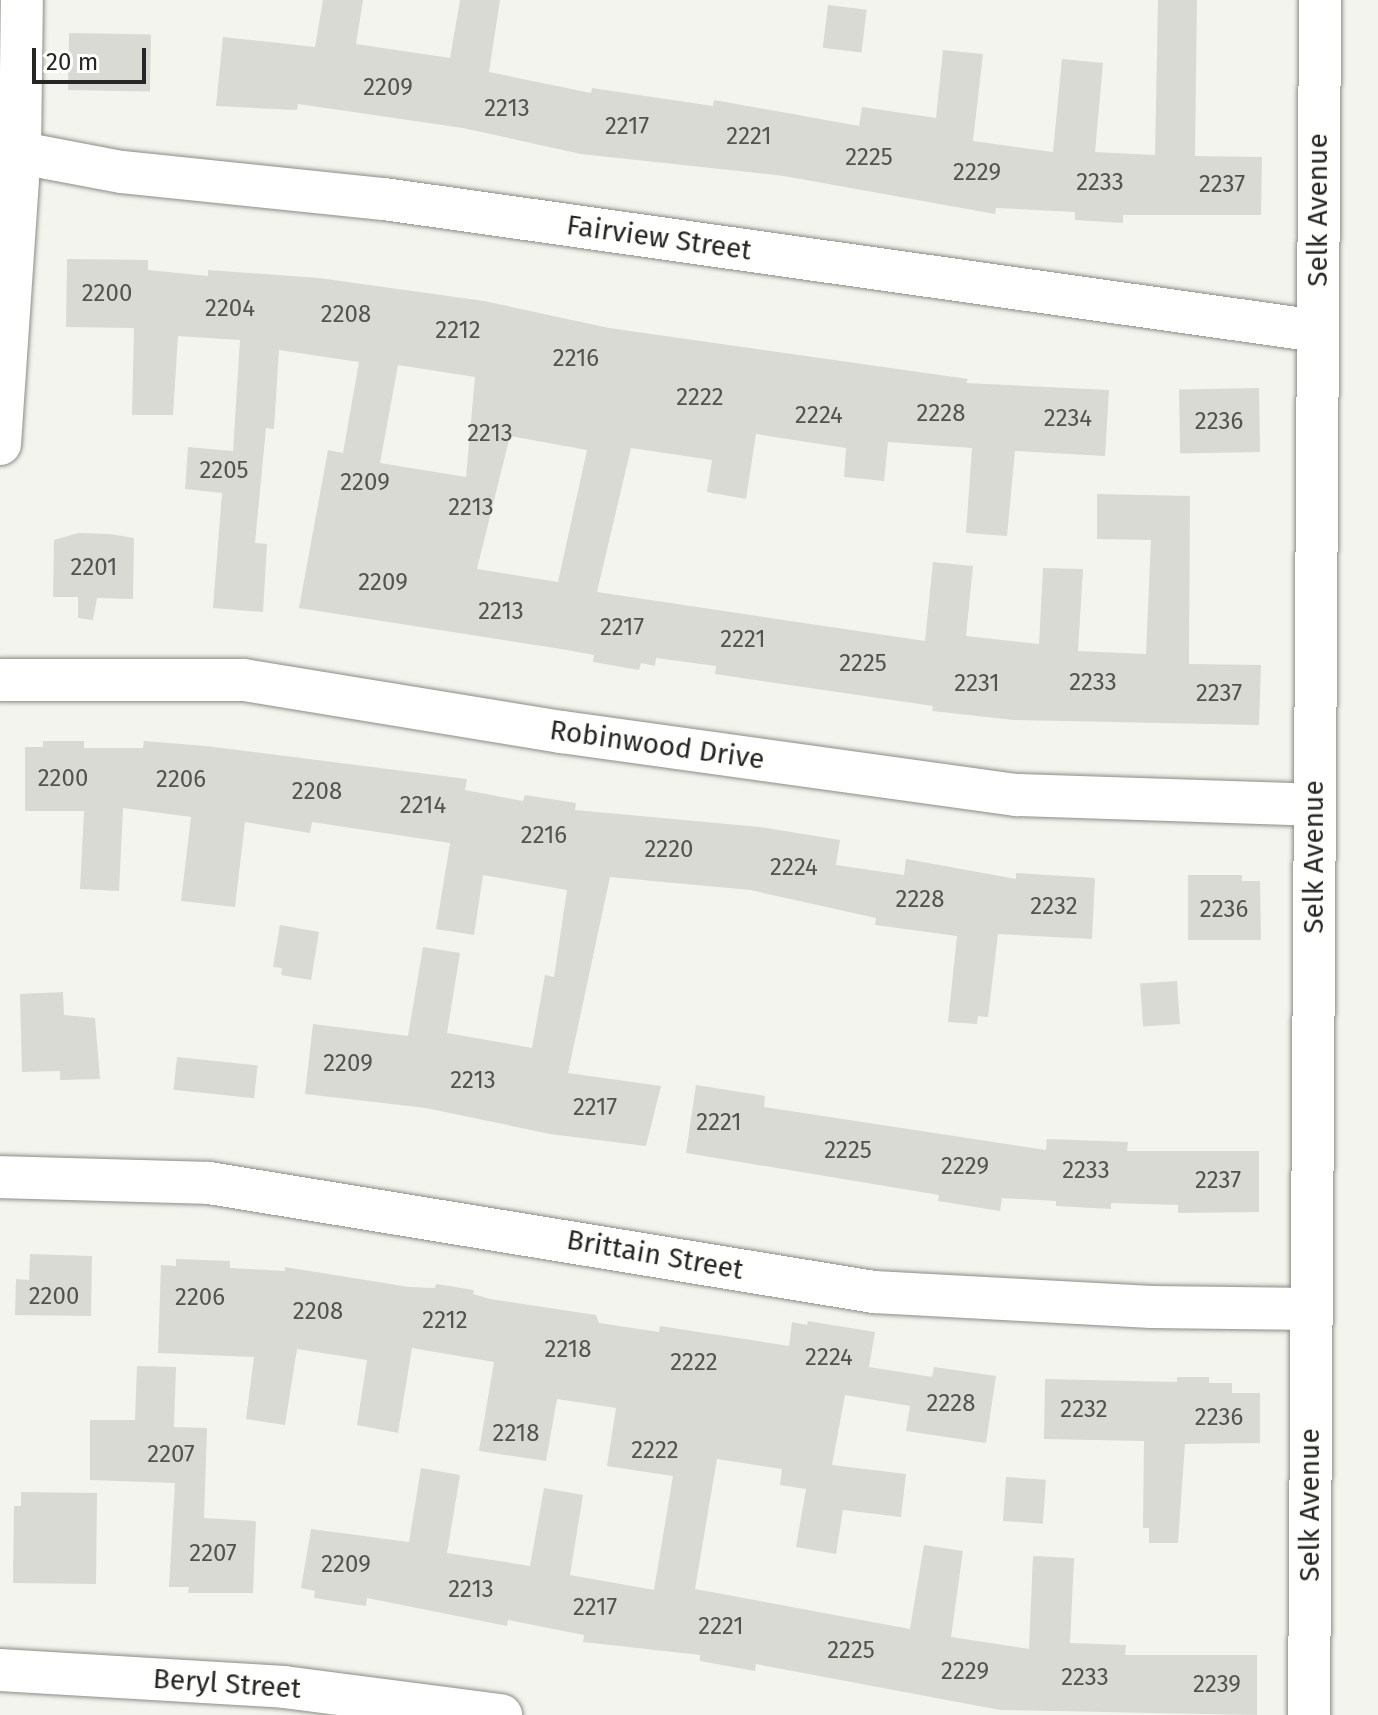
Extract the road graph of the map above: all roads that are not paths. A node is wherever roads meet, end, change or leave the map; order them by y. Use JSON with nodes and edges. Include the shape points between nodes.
{"nodes":[{"id":1,"x":22,"y":0,"type":"edge"},
{"id":2,"x":1320,"y":0,"type":"edge"},
{"id":3,"x":10,"y":152,"type":"edge"},
{"id":4,"x":1317,"y":331,"type":"junction"},
{"id":5,"x":0,"y":444,"type":"edge"},
{"id":6,"x":0,"y":680,"type":"edge"},
{"id":7,"x":1315,"y":805,"type":"junction"},
{"id":8,"x":0,"y":1177,"type":"edge"},
{"id":9,"x":1312,"y":1309,"type":"junction"},
{"id":10,"x":0,"y":1670,"type":"edge"},
{"id":11,"x":495,"y":1714,"type":"edge"},
{"id":12,"x":1309,"y":1715,"type":"edge"}],
"edges":[{"from":1,"to":3,"type":"street"},
{"from":2,"to":4,"type":"street","name":"Selk Avenue"},
{"from":3,"to":4,"type":"street","name":"Fairview Street","via":[[122,172],[384,199]]},
{"from":3,"to":5,"type":"street"},
{"from":4,"to":7,"type":"street","name":"Selk Avenue"},
{"from":6,"to":7,"type":"street","name":"Robinwood Drive","via":[[244,680],[562,732],[1017,795]]},
{"from":7,"to":9,"type":"street","name":"Selk Avenue"},
{"from":8,"to":9,"type":"street","name":"Brittain Street","via":[[209,1183],[874,1292],[1152,1307]]},
{"from":9,"to":12,"type":"street","name":"Selk Avenue"},
{"from":10,"to":11,"type":"street","name":"Beryl Street","via":[[284,1687]]}]}
